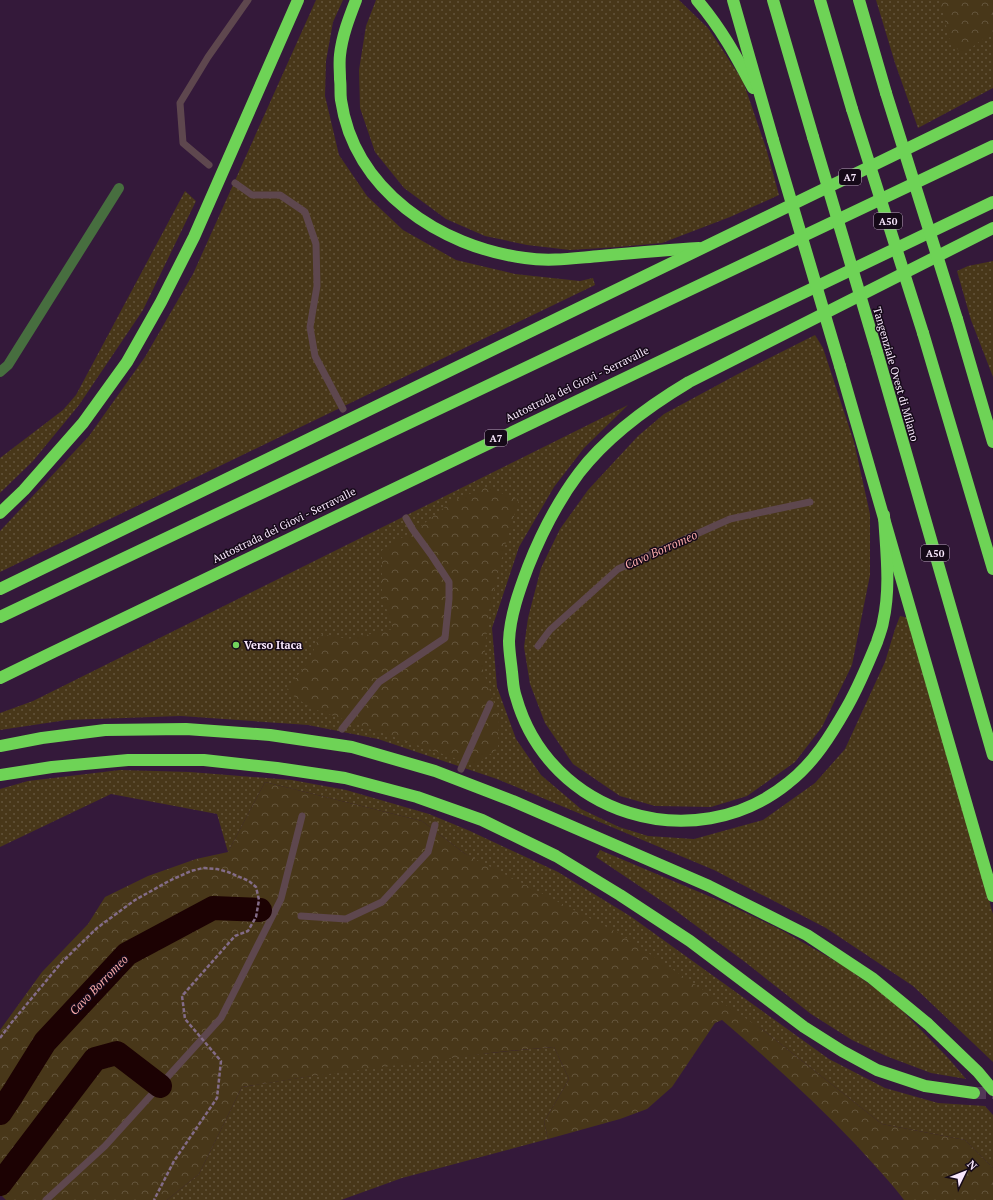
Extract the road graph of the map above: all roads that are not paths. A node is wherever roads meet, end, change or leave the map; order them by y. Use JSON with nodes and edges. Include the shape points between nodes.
{"nodes":[{"id":1,"x":298,"y":0,"type":"edge"},
{"id":2,"x":356,"y":0,"type":"edge"},
{"id":3,"x":697,"y":0,"type":"edge"},
{"id":4,"x":733,"y":0,"type":"edge"},
{"id":5,"x":773,"y":0,"type":"edge"},
{"id":6,"x":820,"y":0,"type":"edge"},
{"id":7,"x":859,"y":0,"type":"edge"},
{"id":8,"x":993,"y":107,"type":"edge"},
{"id":9,"x":765,"y":112,"type":"junction"},
{"id":10,"x":993,"y":146,"type":"edge"},
{"id":11,"x":119,"y":188,"type":"dead end"},
{"id":12,"x":993,"y":202,"type":"edge"},
{"id":13,"x":993,"y":228,"type":"edge"},
{"id":14,"x":707,"y":247,"type":"junction"},
{"id":15,"x":0,"y":372,"type":"edge"},
{"id":16,"x":982,"y":402,"type":"junction"},
{"id":17,"x":993,"y":420,"type":"edge"},
{"id":18,"x":993,"y":442,"type":"edge"},
{"id":19,"x":0,"y":513,"type":"edge"},
{"id":20,"x":884,"y":515,"type":"junction"},
{"id":21,"x":993,"y":569,"type":"edge"},
{"id":22,"x":0,"y":589,"type":"edge"},
{"id":23,"x":0,"y":617,"type":"edge"},
{"id":24,"x":0,"y":678,"type":"edge"},
{"id":25,"x":0,"y":746,"type":"edge"},
{"id":26,"x":993,"y":755,"type":"edge"},
{"id":27,"x":0,"y":775,"type":"edge"},
{"id":28,"x":993,"y":896,"type":"edge"},
{"id":29,"x":993,"y":1090,"type":"edge"},
{"id":30,"x":974,"y":1093,"type":"tunnel mouth"}],
"edges":[{"from":1,"to":19,"type":"highway","via":[[194,237],[161,302],[130,355],[83,423],[24,490]]},
{"from":2,"to":14,"type":"highway","via":[[347,23],[340,56],[341,100],[347,126],[358,152],[376,180],[399,204],[426,223],[455,239],[490,251],[525,258],[558,260]]},
{"from":3,"to":9,"type":"highway","via":[[734,51]]},
{"from":4,"to":9,"type":"highway"},
{"from":5,"to":26,"type":"highway","name":"Tangenziale Ovest di Milano","number":"A50","bridge":true},
{"from":6,"to":21,"type":"highway","number":"A50","bridge":true},
{"from":7,"to":16,"type":"highway","bridge":true},
{"from":8,"to":14,"type":"highway","number":"A7"},
{"from":9,"to":20,"type":"highway","bridge":true},
{"from":10,"to":23,"type":"highway"},
{"from":11,"to":15,"type":"lane","via":[[8,365]]},
{"from":12,"to":24,"type":"highway","name":"Autostrada dei Giovi - Serravalle","number":"A7","via":[[333,515]]},
{"from":13,"to":20,"type":"highway","via":[[670,394],[632,421],[606,444],[580,473],[556,509],[535,548],[512,614],[509,642],[515,696],[526,725],[542,751],[558,771],[602,802],[628,813],[656,820],[706,820],[750,807],[769,797],[789,783],[820,751],[848,706],[870,660],[883,624],[888,582]]},
{"from":14,"to":22,"type":"highway","number":"A7"},
{"from":16,"to":17,"type":"highway"},
{"from":16,"to":18,"type":"highway"},
{"from":20,"to":28,"type":"highway"},
{"from":25,"to":29,"type":"highway","via":[[104,730],[186,729],[270,735],[352,747],[435,771],[513,801],[709,886],[807,935],[872,978],[928,1024]]},
{"from":27,"to":30,"type":"highway","via":[[128,760],[204,760],[345,778],[417,797],[482,820],[556,856],[690,941],[804,1027],[877,1070],[925,1086]]}]}
